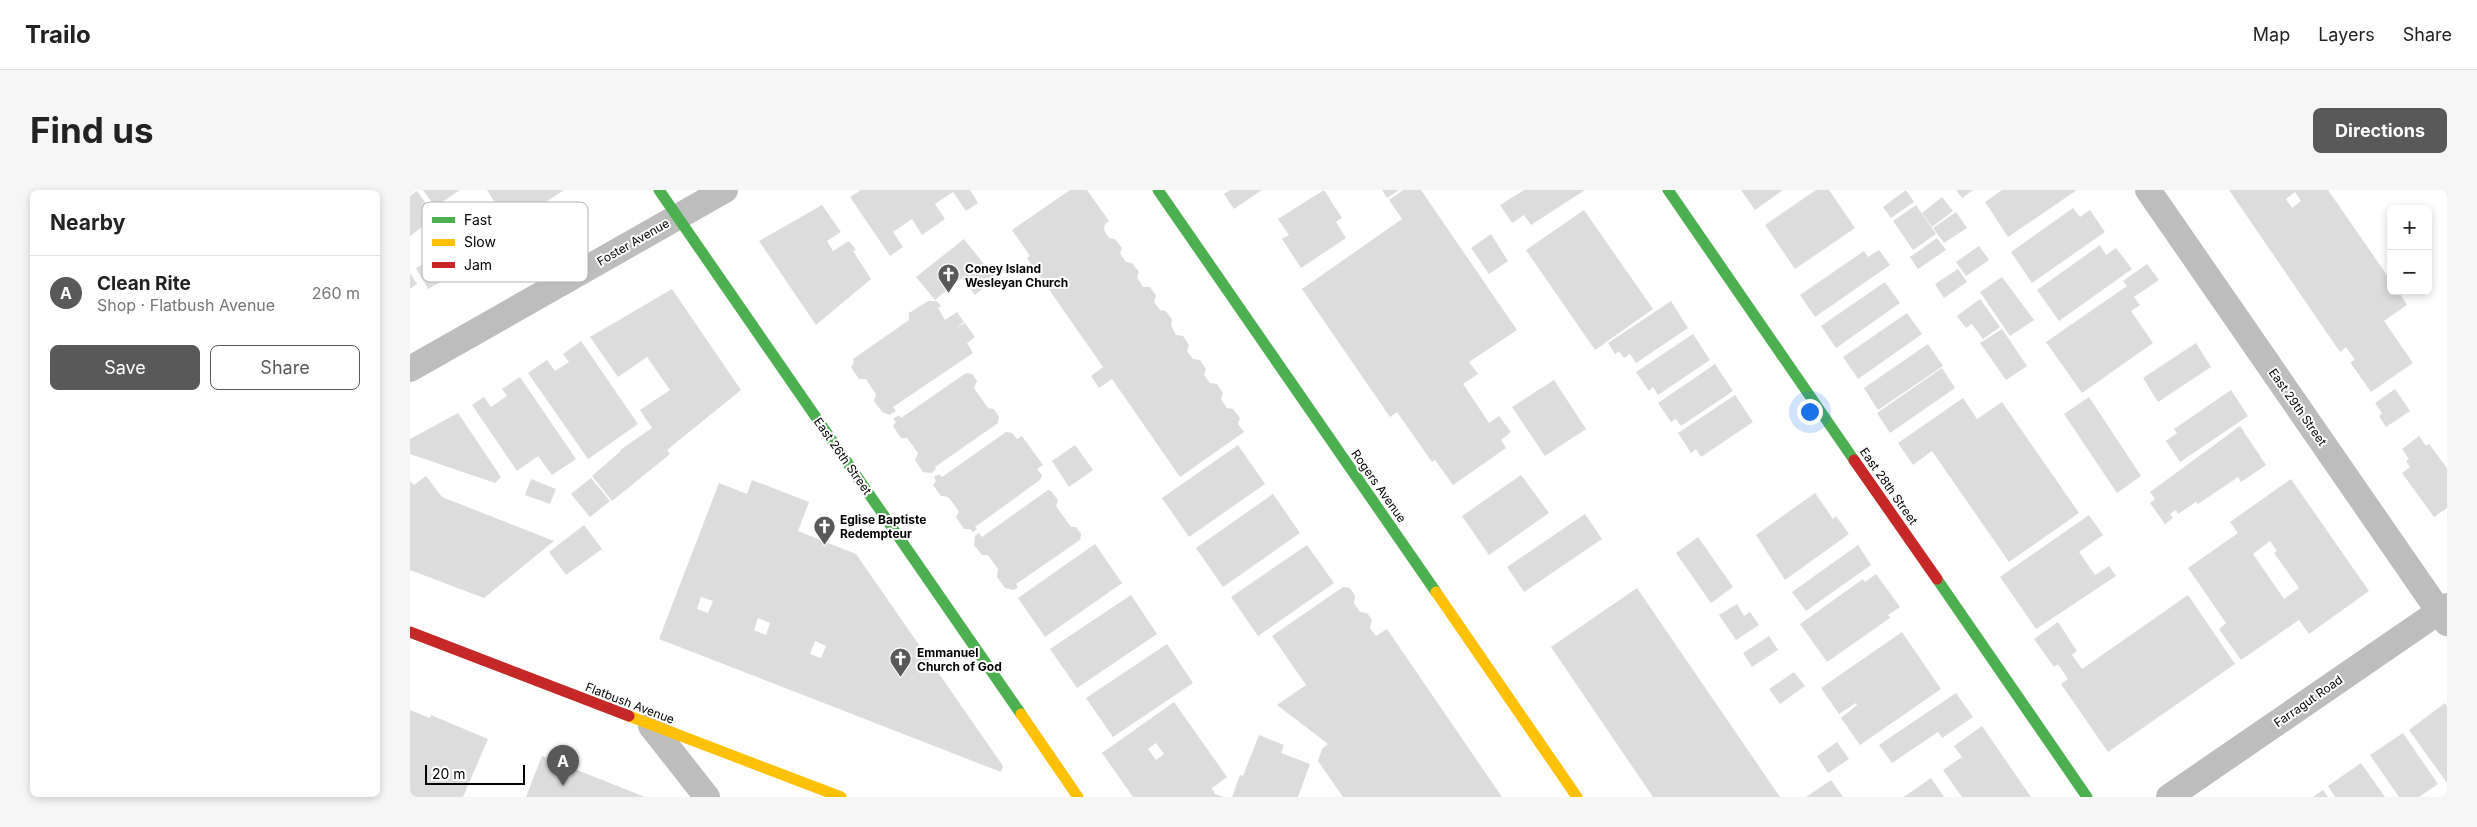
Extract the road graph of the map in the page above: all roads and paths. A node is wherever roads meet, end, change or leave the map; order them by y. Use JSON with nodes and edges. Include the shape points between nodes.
{"nodes":[{"id":1,"x":659,"y":190,"type":"edge"},
{"id":2,"x":725,"y":190,"type":"edge"},
{"id":3,"x":1158,"y":190,"type":"edge"},
{"id":4,"x":1668,"y":190,"type":"edge"},
{"id":5,"x":2148,"y":190,"type":"edge"},
{"id":6,"x":678,"y":217,"type":"junction"},
{"id":7,"x":588,"y":268,"type":"edge"},
{"id":8,"x":564,"y":282,"type":"edge"},
{"id":9,"x":410,"y":370,"type":"edge"},
{"id":10,"x":2444,"y":614,"type":"edge"},
{"id":11,"x":410,"y":632,"type":"edge"},
{"id":12,"x":651,"y":726,"type":"junction"},
{"id":13,"x":707,"y":797,"type":"edge"},
{"id":14,"x":841,"y":797,"type":"edge"},
{"id":15,"x":1078,"y":797,"type":"edge"},
{"id":16,"x":1576,"y":797,"type":"edge"},
{"id":17,"x":2087,"y":797,"type":"edge"},
{"id":18,"x":2168,"y":797,"type":"edge"}],
"edges":[{"from":1,"to":6,"type":"street","name":"East 26th Street"},
{"from":2,"to":6,"type":"street","name":"Foster Avenue"},
{"from":3,"to":16,"type":"street","name":"Rogers Avenue"},
{"from":4,"to":17,"type":"street","name":"East 28th Street"},
{"from":5,"to":10,"type":"street","name":"East 29th Street"},
{"from":6,"to":7,"type":"street","name":"Foster Avenue"},
{"from":6,"to":15,"type":"street","name":"East 26th Street"},
{"from":8,"to":9,"type":"street","name":"Foster Avenue"},
{"from":10,"to":18,"type":"street","name":"Farragut Road"},
{"from":11,"to":12,"type":"street","name":"Flatbush Avenue"},
{"from":12,"to":13,"type":"street"},
{"from":12,"to":14,"type":"street","name":"Flatbush Avenue"}]}
